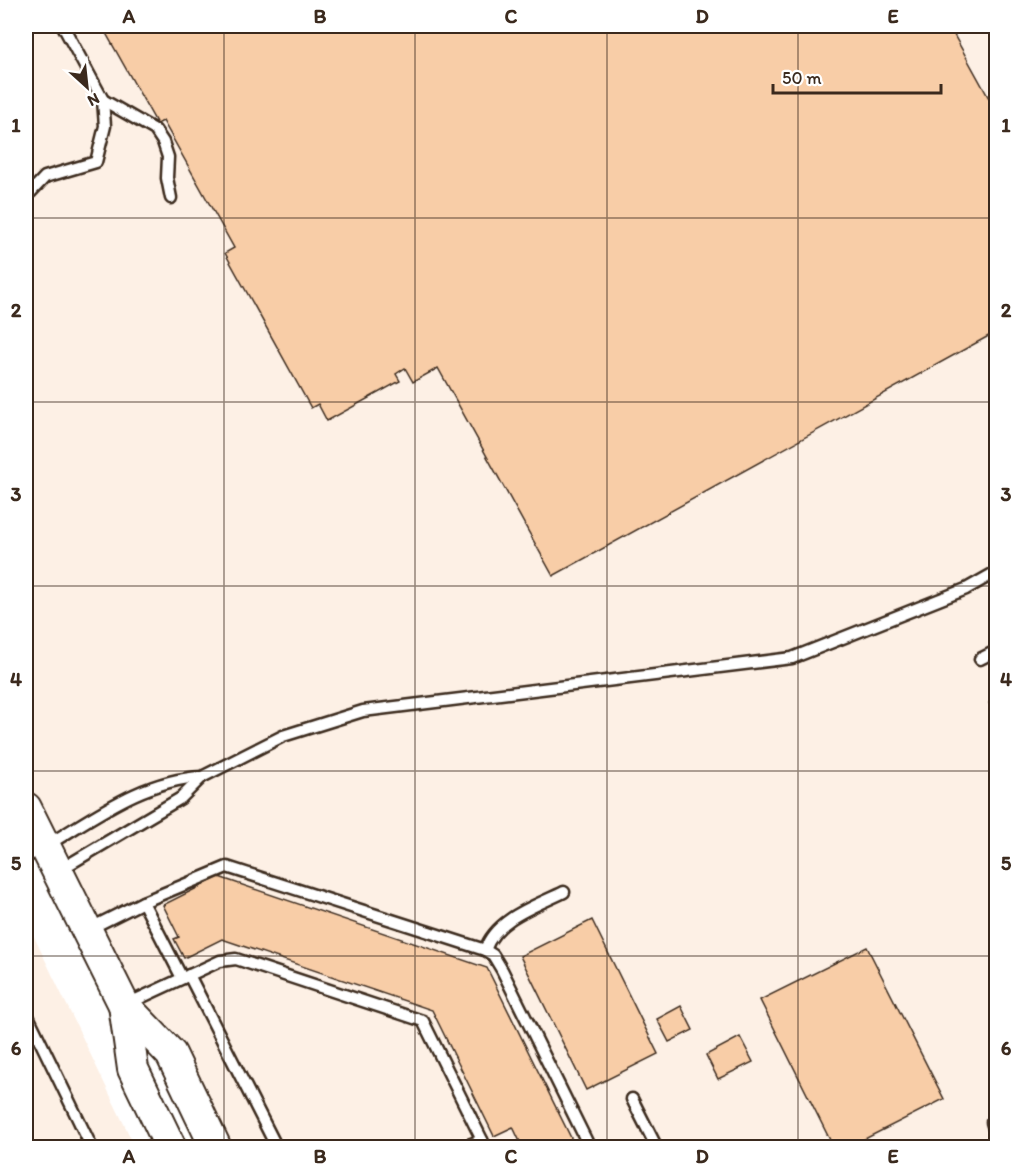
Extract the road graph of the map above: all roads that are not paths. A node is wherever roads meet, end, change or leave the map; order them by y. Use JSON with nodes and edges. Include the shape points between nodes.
{"nodes":[{"id":1,"x":63,"y":26,"type":"edge"},
{"id":2,"x":103,"y":100,"type":"junction"},
{"id":3,"x":26,"y":197,"type":"edge"},
{"id":4,"x":171,"y":198,"type":"dead end"},
{"id":5,"x":996,"y":572,"type":"edge"},
{"id":6,"x":996,"y":651,"type":"edge"},
{"id":7,"x":980,"y":659,"type":"dead end"},
{"id":8,"x":202,"y":777,"type":"junction"},
{"id":9,"x":26,"y":808,"type":"edge"},
{"id":10,"x":43,"y":859,"type":"edge"},
{"id":11,"x":564,"y":892,"type":"dead end"},
{"id":12,"x":143,"y":902,"type":"junction"},
{"id":13,"x":87,"y":930,"type":"junction"},
{"id":14,"x":486,"y":950,"type":"junction"},
{"id":15,"x":185,"y":977,"type":"junction"},
{"id":16,"x":124,"y":1005,"type":"junction"},
{"id":17,"x":26,"y":1012,"type":"edge"},
{"id":18,"x":632,"y":1099,"type":"dead end"},
{"id":19,"x":992,"y":1122,"type":"dead end"},
{"id":20,"x":996,"y":1135,"type":"edge"},
{"id":21,"x":484,"y":1144,"type":"edge"},
{"id":22,"x":162,"y":1145,"type":"edge"},
{"id":23,"x":92,"y":1148,"type":"edge"},
{"id":24,"x":216,"y":1148,"type":"edge"},
{"id":25,"x":277,"y":1148,"type":"edge"},
{"id":26,"x":460,"y":1148,"type":"edge"},
{"id":27,"x":590,"y":1148,"type":"edge"},
{"id":28,"x":657,"y":1148,"type":"edge"}],
"edges":[{"from":1,"to":2,"type":"lane"},
{"from":2,"to":3,"type":"lane","via":[[105,126],[96,162],[45,177]]},
{"from":2,"to":4,"type":"lane","via":[[155,130],[164,142]]},
{"from":5,"to":8,"type":"lane","via":[[966,589],[792,658],[363,711],[283,736]]},
{"from":6,"to":7,"type":"lane"},
{"from":8,"to":10,"type":"lane","via":[[181,798]]},
{"from":8,"to":10,"type":"lane","via":[[177,778],[123,798]]},
{"from":9,"to":10,"type":"street"},
{"from":10,"to":13,"type":"street"},
{"from":11,"to":14,"type":"lane","via":[[503,923],[488,941]]},
{"from":12,"to":13,"type":"lane"},
{"from":12,"to":14,"type":"lane","via":[[227,867]]},
{"from":12,"to":15,"type":"lane"},
{"from":13,"to":16,"type":"street"},
{"from":14,"to":27,"type":"lane","via":[[494,955],[502,970]]},
{"from":15,"to":16,"type":"lane"},
{"from":15,"to":21,"type":"lane","via":[[220,961],[236,959],[423,1021]]},
{"from":15,"to":25,"type":"lane"},
{"from":16,"to":22,"type":"street","via":[[133,1069]]},
{"from":16,"to":24,"type":"street","via":[[171,1054]]},
{"from":17,"to":23,"type":"lane"},
{"from":18,"to":28,"type":"lane"},
{"from":19,"to":20,"type":"lane"},
{"from":21,"to":26,"type":"lane"}]}
